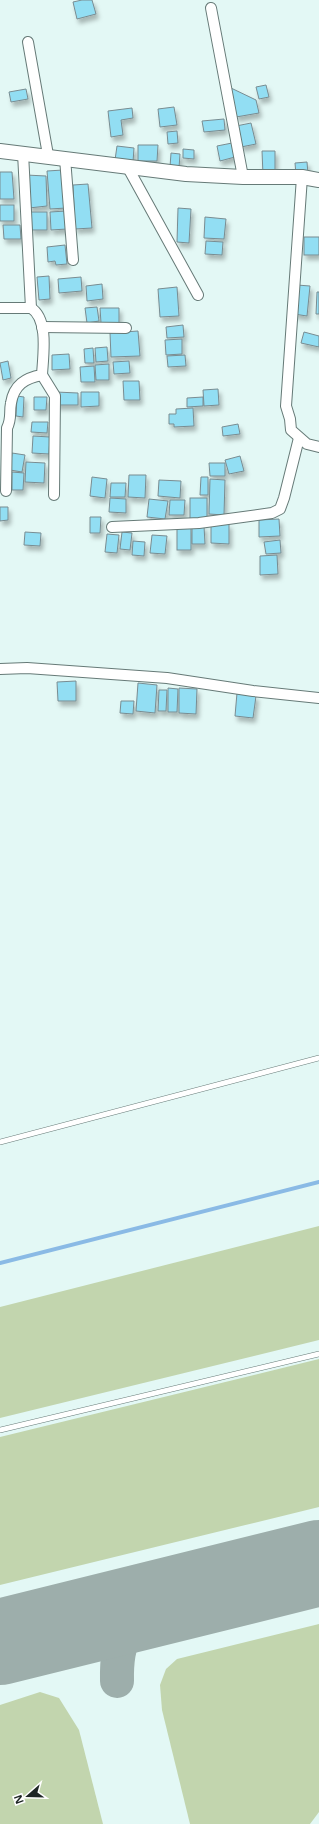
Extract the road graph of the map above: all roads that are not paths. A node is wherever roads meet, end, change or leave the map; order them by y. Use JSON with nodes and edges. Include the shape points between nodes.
{"nodes":[{"id":1,"x":211,"y":8,"type":"dead end"},
{"id":2,"x":28,"y":42,"type":"dead end"},
{"id":3,"x":0,"y":150,"type":"edge"},
{"id":4,"x":23,"y":153,"type":"junction"},
{"id":5,"x":48,"y":155,"type":"junction"},
{"id":6,"x":65,"y":158,"type":"junction"},
{"id":7,"x":127,"y":166,"type":"junction"},
{"id":8,"x":244,"y":177,"type":"junction"},
{"id":9,"x":302,"y":177,"type":"junction"},
{"id":10,"x":319,"y":180,"type":"edge"},
{"id":11,"x":73,"y":260,"type":"dead end"},
{"id":12,"x":198,"y":296,"type":"dead end"},
{"id":13,"x":0,"y":308,"type":"edge"},
{"id":14,"x":31,"y":308,"type":"junction"},
{"id":15,"x":42,"y":327,"type":"junction"},
{"id":16,"x":126,"y":328,"type":"dead end"},
{"id":17,"x":42,"y":375,"type":"junction"},
{"id":18,"x":299,"y":438,"type":"junction"},
{"id":19,"x":319,"y":447,"type":"edge"},
{"id":20,"x":6,"y":491,"type":"dead end"},
{"id":21,"x":54,"y":494,"type":"dead end"},
{"id":22,"x":112,"y":527,"type":"dead end"},
{"id":23,"x":0,"y":669,"type":"edge"},
{"id":24,"x":319,"y":698,"type":"edge"},
{"id":25,"x":319,"y":1058,"type":"edge"},
{"id":26,"x":0,"y":1142,"type":"edge"},
{"id":27,"x":319,"y":1354,"type":"edge"},
{"id":28,"x":0,"y":1430,"type":"edge"}],
"edges":[{"from":1,"to":8,"type":"street"},
{"from":2,"to":5,"type":"street"},
{"from":3,"to":4,"type":"street"},
{"from":4,"to":5,"type":"street"},
{"from":4,"to":14,"type":"street"},
{"from":5,"to":6,"type":"street"},
{"from":6,"to":7,"type":"street"},
{"from":6,"to":11,"type":"street"},
{"from":7,"to":8,"type":"street","via":[[186,174]]},
{"from":7,"to":12,"type":"street"},
{"from":8,"to":9,"type":"street"},
{"from":9,"to":10,"type":"street"},
{"from":9,"to":18,"type":"street","via":[[286,406],[291,430]]},
{"from":13,"to":14,"type":"street"},
{"from":14,"to":15,"type":"street","via":[[40,317]]},
{"from":15,"to":16,"type":"street"},
{"from":15,"to":17,"type":"street"},
{"from":17,"to":20,"type":"street","via":[[28,377],[14,390],[10,404],[11,420],[7,428]]},
{"from":17,"to":21,"type":"street","via":[[54,396]]},
{"from":18,"to":19,"type":"street","via":[[307,444]]},
{"from":18,"to":22,"type":"street","via":[[284,498],[280,509],[272,513],[199,523]]},
{"from":23,"to":24,"type":"street","via":[[27,668],[167,678]]},
{"from":25,"to":26,"type":"lane"},
{"from":27,"to":28,"type":"lane"}]}
